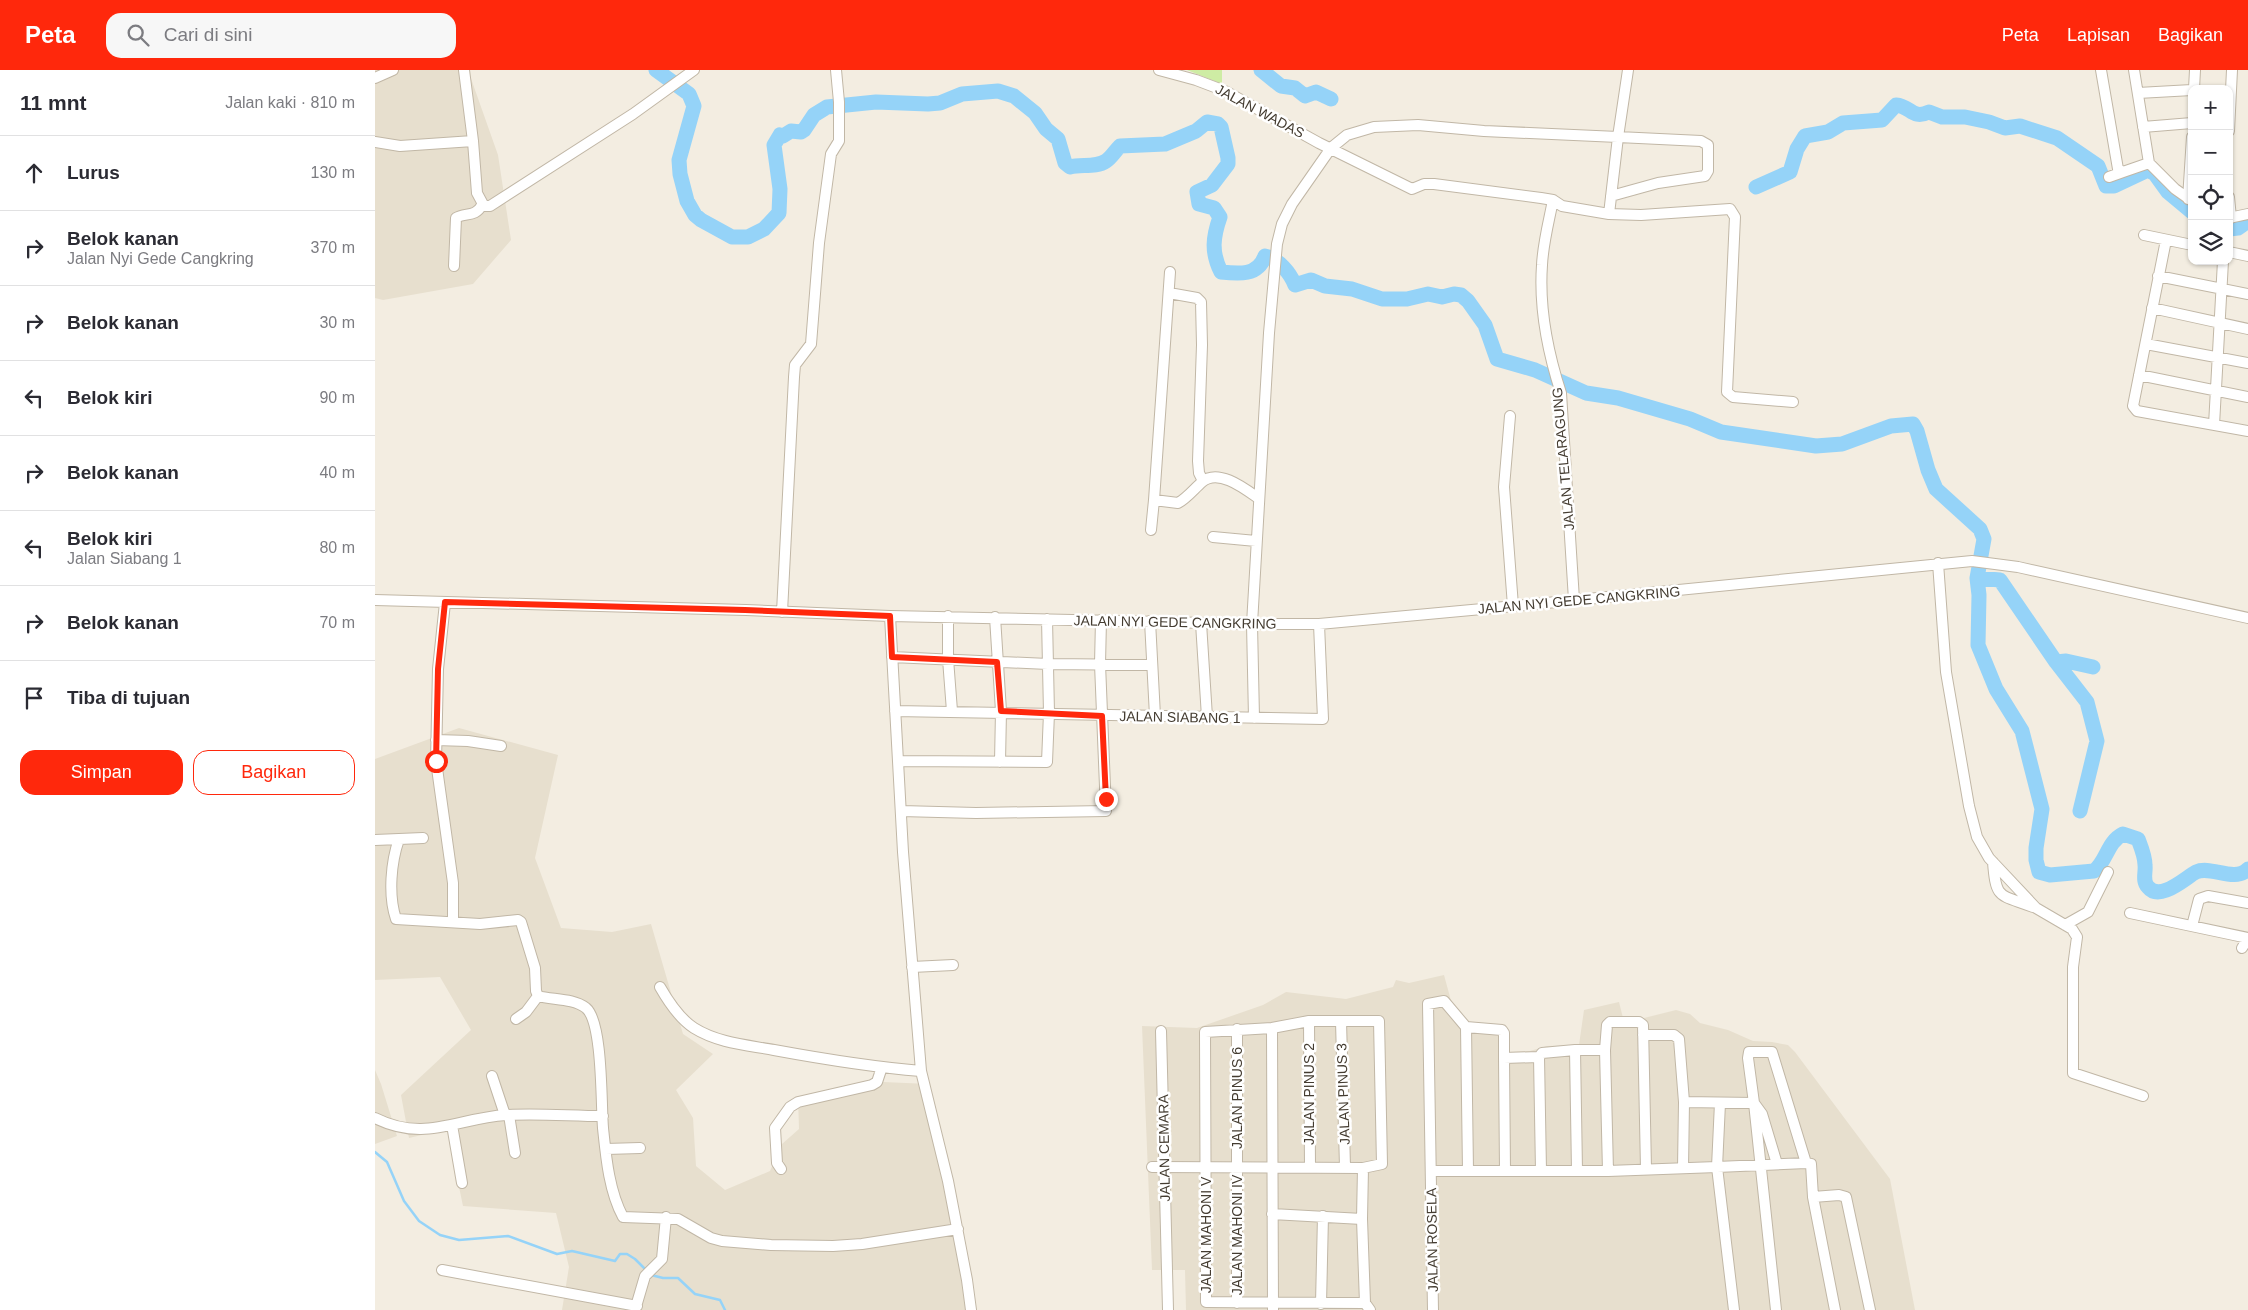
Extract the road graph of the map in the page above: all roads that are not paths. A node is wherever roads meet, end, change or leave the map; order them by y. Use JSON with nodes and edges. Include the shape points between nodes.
{"nodes":[{"id":1,"x":393,"y":70,"type":"edge"},
{"id":2,"x":464,"y":70,"type":"edge"},
{"id":3,"x":694,"y":70,"type":"edge"},
{"id":4,"x":836,"y":70,"type":"edge"},
{"id":5,"x":1159,"y":70,"type":"edge"},
{"id":6,"x":1628,"y":70,"type":"edge"},
{"id":7,"x":2101,"y":70,"type":"edge"},
{"id":8,"x":2134,"y":70,"type":"edge"},
{"id":9,"x":2195,"y":70,"type":"edge"},
{"id":10,"x":2231,"y":70,"type":"edge"},
{"id":11,"x":375,"y":78,"type":"edge"},
{"id":12,"x":2193,"y":85,"type":"edge"},
{"id":13,"x":2188,"y":89,"type":"edge"},
{"id":14,"x":2138,"y":93,"type":"junction"},
{"id":15,"x":2188,"y":123,"type":"edge"},
{"id":16,"x":2143,"y":126,"type":"junction"},
{"id":17,"x":2229,"y":130,"type":"edge"},
{"id":18,"x":1618,"y":137,"type":"junction"},
{"id":19,"x":473,"y":141,"type":"junction"},
{"id":20,"x":375,"y":142,"type":"edge"},
{"id":21,"x":1331,"y":148,"type":"junction"},
{"id":22,"x":2149,"y":163,"type":"junction"},
{"id":23,"x":2123,"y":172,"type":"junction"},
{"id":24,"x":2109,"y":177,"type":"dead end"},
{"id":25,"x":1611,"y":196,"type":"junction"},
{"id":26,"x":2188,"y":198,"type":"edge"},
{"id":27,"x":1553,"y":200,"type":"junction"},
{"id":28,"x":482,"y":205,"type":"junction"},
{"id":29,"x":1609,"y":214,"type":"junction"},
{"id":30,"x":2248,"y":214,"type":"edge"},
{"id":31,"x":2233,"y":217,"type":"edge"},
{"id":32,"x":2144,"y":235,"type":"dead end"},
{"id":33,"x":2166,"y":240,"type":"junction"},
{"id":34,"x":2188,"y":244,"type":"edge"},
{"id":35,"x":2233,"y":253,"type":"edge"},
{"id":36,"x":2248,"y":256,"type":"edge"},
{"id":37,"x":2223,"y":265,"type":"edge"},
{"id":38,"x":454,"y":266,"type":"dead end"},
{"id":39,"x":1170,"y":272,"type":"dead end"},
{"id":40,"x":2158,"y":276,"type":"junction"},
{"id":41,"x":2221,"y":289,"type":"junction"},
{"id":42,"x":1169,"y":293,"type":"junction"},
{"id":43,"x":2248,"y":294,"type":"edge"},
{"id":44,"x":2152,"y":308,"type":"junction"},
{"id":45,"x":2219,"y":324,"type":"junction"},
{"id":46,"x":2248,"y":329,"type":"edge"},
{"id":47,"x":2146,"y":344,"type":"junction"},
{"id":48,"x":2218,"y":357,"type":"junction"},
{"id":49,"x":2248,"y":362,"type":"edge"},
{"id":50,"x":2139,"y":375,"type":"junction"},
{"id":51,"x":2216,"y":392,"type":"junction"},
{"id":52,"x":2248,"y":398,"type":"edge"},
{"id":53,"x":1793,"y":402,"type":"dead end"},
{"id":54,"x":1510,"y":416,"type":"dead end"},
{"id":55,"x":2214,"y":425,"type":"junction"},
{"id":56,"x":2248,"y":431,"type":"edge"},
{"id":57,"x":1203,"y":481,"type":"junction"},
{"id":58,"x":1153,"y":500,"type":"junction"},
{"id":59,"x":1258,"y":502,"type":"junction"},
{"id":60,"x":1151,"y":530,"type":"dead end"},
{"id":61,"x":1213,"y":537,"type":"dead end"},
{"id":62,"x":1256,"y":541,"type":"junction"},
{"id":63,"x":1938,"y":563,"type":"junction"},
{"id":64,"x":375,"y":600,"type":"edge"},
{"id":65,"x":1574,"y":600,"type":"junction"},
{"id":66,"x":445,"y":602,"type":"junction"},
{"id":67,"x":1513,"y":606,"type":"junction"},
{"id":68,"x":782,"y":612,"type":"junction"},
{"id":69,"x":890,"y":616,"type":"junction"},
{"id":70,"x":948,"y":616,"type":"junction"},
{"id":71,"x":995,"y":617,"type":"junction"},
{"id":72,"x":2248,"y":618,"type":"edge"},
{"id":73,"x":1047,"y":619,"type":"junction"},
{"id":74,"x":1101,"y":620,"type":"junction"},
{"id":75,"x":1150,"y":621,"type":"junction"},
{"id":76,"x":1201,"y":622,"type":"junction"},
{"id":77,"x":1252,"y":624,"type":"junction"},
{"id":78,"x":1319,"y":624,"type":"junction"},
{"id":79,"x":892,"y":657,"type":"junction"},
{"id":80,"x":948,"y":659,"type":"junction"},
{"id":81,"x":997,"y":662,"type":"junction"},
{"id":82,"x":1048,"y":664,"type":"junction"},
{"id":83,"x":1100,"y":664,"type":"junction"},
{"id":84,"x":1152,"y":665,"type":"junction"},
{"id":85,"x":952,"y":710,"type":"junction"},
{"id":86,"x":895,"y":711,"type":"junction"},
{"id":87,"x":1001,"y":711,"type":"junction"},
{"id":88,"x":1049,"y":713,"type":"junction"},
{"id":89,"x":1102,"y":716,"type":"junction"},
{"id":90,"x":1155,"y":716,"type":"junction"},
{"id":91,"x":1207,"y":717,"type":"junction"},
{"id":92,"x":1254,"y":718,"type":"junction"},
{"id":93,"x":436,"y":740,"type":"junction"},
{"id":94,"x":501,"y":746,"type":"dead end"},
{"id":95,"x":899,"y":760,"type":"junction"},
{"id":96,"x":1000,"y":762,"type":"junction"},
{"id":97,"x":901,"y":811,"type":"junction"},
{"id":98,"x":423,"y":838,"type":"dead end"},
{"id":99,"x":399,"y":839,"type":"junction"},
{"id":100,"x":375,"y":840,"type":"edge"},
{"id":101,"x":1993,"y":862,"type":"junction"},
{"id":102,"x":2108,"y":872,"type":"dead end"},
{"id":103,"x":2248,"y":903,"type":"edge"},
{"id":104,"x":2037,"y":908,"type":"junction"},
{"id":105,"x":2130,"y":913,"type":"dead end"},
{"id":106,"x":453,"y":922,"type":"junction"},
{"id":107,"x":2065,"y":925,"type":"junction"},
{"id":108,"x":2192,"y":926,"type":"junction"},
{"id":109,"x":2248,"y":938,"type":"edge"},
{"id":110,"x":2242,"y":948,"type":"dead end"},
{"id":111,"x":953,"y":965,"type":"dead end"},
{"id":112,"x":913,"y":967,"type":"junction"},
{"id":113,"x":660,"y":987,"type":"dead end"},
{"id":114,"x":538,"y":996,"type":"junction"},
{"id":115,"x":516,"y":1019,"type":"dead end"},
{"id":116,"x":1309,"y":1021,"type":"junction"},
{"id":117,"x":1341,"y":1021,"type":"junction"},
{"id":118,"x":1466,"y":1027,"type":"junction"},
{"id":119,"x":1272,"y":1028,"type":"junction"},
{"id":120,"x":1237,"y":1029,"type":"junction"},
{"id":121,"x":1161,"y":1031,"type":"dead end"},
{"id":122,"x":1643,"y":1035,"type":"junction"},
{"id":123,"x":1575,"y":1050,"type":"junction"},
{"id":124,"x":1605,"y":1050,"type":"junction"},
{"id":125,"x":1539,"y":1056,"type":"junction"},
{"id":126,"x":1504,"y":1058,"type":"junction"},
{"id":127,"x":882,"y":1068,"type":"junction"},
{"id":128,"x":921,"y":1071,"type":"junction"},
{"id":129,"x":492,"y":1076,"type":"dead end"},
{"id":130,"x":2143,"y":1096,"type":"dead end"},
{"id":131,"x":1684,"y":1102,"type":"junction"},
{"id":132,"x":1720,"y":1103,"type":"junction"},
{"id":133,"x":1754,"y":1103,"type":"junction"},
{"id":134,"x":507,"y":1115,"type":"junction"},
{"id":135,"x":603,"y":1116,"type":"junction"},
{"id":136,"x":375,"y":1118,"type":"edge"},
{"id":137,"x":452,"y":1125,"type":"junction"},
{"id":138,"x":640,"y":1148,"type":"dead end"},
{"id":139,"x":606,"y":1149,"type":"junction"},
{"id":140,"x":515,"y":1152,"type":"dead end"},
{"id":141,"x":1806,"y":1163,"type":"junction"},
{"id":142,"x":1777,"y":1164,"type":"junction"},
{"id":143,"x":1759,"y":1165,"type":"junction"},
{"id":144,"x":1152,"y":1167,"type":"dead end"},
{"id":145,"x":1237,"y":1167,"type":"junction"},
{"id":146,"x":1272,"y":1167,"type":"junction"},
{"id":147,"x":1345,"y":1167,"type":"junction"},
{"id":148,"x":1717,"y":1167,"type":"junction"},
{"id":149,"x":1165,"y":1168,"type":"junction"},
{"id":150,"x":1206,"y":1168,"type":"junction"},
{"id":151,"x":1310,"y":1168,"type":"junction"},
{"id":152,"x":1363,"y":1168,"type":"junction"},
{"id":153,"x":1683,"y":1168,"type":"junction"},
{"id":154,"x":781,"y":1169,"type":"dead end"},
{"id":155,"x":1646,"y":1169,"type":"junction"},
{"id":156,"x":1431,"y":1171,"type":"junction"},
{"id":157,"x":1468,"y":1171,"type":"junction"},
{"id":158,"x":1505,"y":1171,"type":"junction"},
{"id":159,"x":1541,"y":1171,"type":"junction"},
{"id":160,"x":1577,"y":1171,"type":"junction"},
{"id":161,"x":1608,"y":1171,"type":"junction"},
{"id":162,"x":462,"y":1183,"type":"dead end"},
{"id":163,"x":1813,"y":1197,"type":"junction"},
{"id":164,"x":1272,"y":1214,"type":"junction"},
{"id":165,"x":1323,"y":1216,"type":"junction"},
{"id":166,"x":666,"y":1217,"type":"junction"},
{"id":167,"x":1362,"y":1219,"type":"junction"},
{"id":168,"x":958,"y":1229,"type":"junction"},
{"id":169,"x":442,"y":1270,"type":"dead end"},
{"id":170,"x":1321,"y":1304,"type":"junction"},
{"id":171,"x":1230,"y":1306,"type":"edge"},
{"id":172,"x":1273,"y":1307,"type":"edge"},
{"id":173,"x":1367,"y":1307,"type":"edge"},
{"id":174,"x":636,"y":1308,"type":"edge"},
{"id":175,"x":971,"y":1310,"type":"edge"},
{"id":176,"x":1168,"y":1310,"type":"edge"},
{"id":177,"x":1433,"y":1310,"type":"edge"},
{"id":178,"x":1734,"y":1310,"type":"edge"},
{"id":179,"x":1776,"y":1310,"type":"edge"},
{"id":180,"x":1835,"y":1310,"type":"edge"},
{"id":181,"x":1870,"y":1310,"type":"edge"}],
"edges":[{"from":1,"to":11,"type":"street"},
{"from":2,"to":19,"type":"street"},
{"from":3,"to":28,"type":"street","via":[[489,206]]},
{"from":4,"to":68,"type":"street","via":[[839,141],[831,154],[819,243],[811,344],[795,365]]},
{"from":5,"to":21,"type":"street","name":"JALAN WADAS","via":[[1225,91]]},
{"from":6,"to":18,"type":"street"},
{"from":7,"to":23,"type":"street","via":[[2118,169]]},
{"from":8,"to":14,"type":"street"},
{"from":9,"to":12,"type":"street"},
{"from":10,"to":17,"type":"street"},
{"from":13,"to":14,"type":"street"},
{"from":14,"to":16,"type":"street"},
{"from":15,"to":16,"type":"street"},
{"from":16,"to":22,"type":"street"},
{"from":18,"to":21,"type":"street","via":[[1484,131],[1418,124],[1383,125],[1352,133]]},
{"from":18,"to":25,"type":"street"},
{"from":18,"to":25,"type":"street","via":[[1703,141],[1709,149],[1708,171],[1701,178],[1658,183]]},
{"from":19,"to":20,"type":"street","via":[[400,146]]},
{"from":19,"to":28,"type":"street","via":[[477,193]]},
{"from":21,"to":27,"type":"street","name":"JALAN WADAS","via":[[1412,189],[1435,184]]},
{"from":21,"to":59,"type":"street","via":[[1292,204],[1277,244]]},
{"from":22,"to":23,"type":"street"},
{"from":22,"to":26,"type":"street"},
{"from":23,"to":24,"type":"street"},
{"from":25,"to":29,"type":"street"},
{"from":27,"to":29,"type":"street","name":"JALAN WADAS","via":[[1562,206]]},
{"from":27,"to":65,"type":"street","name":"JALAN TELARAGUNG","via":[[1541,284],[1553,368],[1561,393]]},
{"from":28,"to":38,"type":"street","via":[[474,214],[456,218]]},
{"from":29,"to":53,"type":"street","name":"JALAN WADAS","via":[[1732,210],[1735,217],[1727,392],[1733,397]]},
{"from":30,"to":31,"type":"street"},
{"from":32,"to":33,"type":"street"},
{"from":33,"to":34,"type":"street"},
{"from":33,"to":40,"type":"street"},
{"from":35,"to":36,"type":"street"},
{"from":37,"to":41,"type":"street"},
{"from":39,"to":42,"type":"street"},
{"from":40,"to":41,"type":"street"},
{"from":40,"to":44,"type":"street"},
{"from":41,"to":43,"type":"street"},
{"from":41,"to":45,"type":"street"},
{"from":42,"to":57,"type":"street","via":[[1197,298],[1201,302],[1199,473]]},
{"from":42,"to":58,"type":"street"},
{"from":44,"to":45,"type":"street"},
{"from":44,"to":47,"type":"street"},
{"from":45,"to":46,"type":"street"},
{"from":45,"to":48,"type":"street"},
{"from":47,"to":48,"type":"street"},
{"from":47,"to":50,"type":"street"},
{"from":48,"to":49,"type":"street"},
{"from":48,"to":51,"type":"street"},
{"from":50,"to":51,"type":"street"},
{"from":50,"to":55,"type":"street","via":[[2133,403],[2137,411]]},
{"from":51,"to":52,"type":"street"},
{"from":51,"to":55,"type":"street"},
{"from":54,"to":67,"type":"street","via":[[1504,483]]},
{"from":55,"to":56,"type":"street"},
{"from":57,"to":58,"type":"street","via":[[1178,502]]},
{"from":57,"to":59,"type":"street","via":[[1220,477],[1247,490]]},
{"from":58,"to":60,"type":"street"},
{"from":59,"to":62,"type":"street"},
{"from":61,"to":62,"type":"street"},
{"from":62,"to":77,"type":"street"},
{"from":63,"to":65,"type":"street","name":"JALAN NYI GEDE CANGKRING"},
{"from":63,"to":72,"type":"street","name":"JALAN NYI GEDE CANGKRING","via":[[1989,562]]},
{"from":63,"to":101,"type":"street","via":[[1946,672],[1969,806],[1977,837]]},
{"from":64,"to":66,"type":"street","name":"JALAN NYI GEDE CANGKRING"},
{"from":65,"to":67,"type":"street","name":"JALAN NYI GEDE CANGKRING"},
{"from":66,"to":68,"type":"street","name":"JALAN NYI GEDE CANGKRING"},
{"from":66,"to":93,"type":"street","via":[[438,669]]},
{"from":67,"to":78,"type":"street","name":"JALAN NYI GEDE CANGKRING"},
{"from":68,"to":69,"type":"street","name":"JALAN NYI GEDE CANGKRING"},
{"from":69,"to":70,"type":"street","name":"JALAN NYI GEDE CANGKRING"},
{"from":69,"to":79,"type":"street"},
{"from":70,"to":71,"type":"street","name":"JALAN NYI GEDE CANGKRING"},
{"from":70,"to":80,"type":"street"},
{"from":71,"to":73,"type":"street","name":"JALAN NYI GEDE CANGKRING"},
{"from":71,"to":81,"type":"street"},
{"from":73,"to":74,"type":"street","name":"JALAN NYI GEDE CANGKRING"},
{"from":73,"to":82,"type":"street"},
{"from":74,"to":75,"type":"street","name":"JALAN NYI GEDE CANGKRING"},
{"from":74,"to":83,"type":"street"},
{"from":75,"to":76,"type":"street","name":"JALAN NYI GEDE CANGKRING"},
{"from":75,"to":84,"type":"street"},
{"from":76,"to":77,"type":"street","name":"JALAN NYI GEDE CANGKRING"},
{"from":76,"to":91,"type":"street"},
{"from":77,"to":78,"type":"street","name":"JALAN NYI GEDE CANGKRING"},
{"from":77,"to":92,"type":"street"},
{"from":78,"to":92,"type":"street","name":"JALAN SIABANG 1","via":[[1323,719]]},
{"from":79,"to":80,"type":"street"},
{"from":79,"to":86,"type":"street"},
{"from":80,"to":81,"type":"street"},
{"from":80,"to":85,"type":"street"},
{"from":81,"to":82,"type":"street"},
{"from":81,"to":87,"type":"street"},
{"from":82,"to":83,"type":"street"},
{"from":82,"to":88,"type":"street"},
{"from":83,"to":84,"type":"street"},
{"from":83,"to":89,"type":"street"},
{"from":84,"to":90,"type":"street"},
{"from":85,"to":86,"type":"street","name":"JALAN SIABANG 1"},
{"from":85,"to":87,"type":"street","name":"JALAN SIABANG 1"},
{"from":86,"to":95,"type":"street"},
{"from":87,"to":88,"type":"street","name":"JALAN SIABANG 1"},
{"from":87,"to":96,"type":"street"},
{"from":88,"to":89,"type":"street","name":"JALAN SIABANG 1"},
{"from":88,"to":96,"type":"street","via":[[1047,762]]},
{"from":89,"to":90,"type":"street","name":"JALAN SIABANG 1"},
{"from":89,"to":97,"type":"street","via":[[1105,812]]},
{"from":90,"to":91,"type":"street","name":"JALAN SIABANG 1"},
{"from":91,"to":92,"type":"street","name":"JALAN SIABANG 1"},
{"from":93,"to":94,"type":"street"},
{"from":93,"to":106,"type":"street","via":[[453,883]]},
{"from":95,"to":96,"type":"street"},
{"from":95,"to":97,"type":"street"},
{"from":97,"to":112,"type":"street"},
{"from":98,"to":99,"type":"street"},
{"from":99,"to":100,"type":"street"},
{"from":99,"to":106,"type":"street","via":[[392,899],[397,919]]},
{"from":101,"to":104,"type":"street"},
{"from":101,"to":104,"type":"street","via":[[1997,890],[2002,895]]},
{"from":102,"to":107,"type":"street","via":[[2088,912]]},
{"from":103,"to":108,"type":"street","via":[[2201,897]]},
{"from":104,"to":107,"type":"street"},
{"from":105,"to":108,"type":"street"},
{"from":106,"to":114,"type":"street","via":[[521,922],[535,968]]},
{"from":107,"to":130,"type":"street","via":[[2076,934],[2073,1072]]},
{"from":108,"to":109,"type":"street"},
{"from":109,"to":110,"type":"street"},
{"from":111,"to":112,"type":"street"},
{"from":112,"to":128,"type":"street","via":[[919,1008]]},
{"from":113,"to":127,"type":"street","via":[[689,1023],[720,1040]]},
{"from":114,"to":115,"type":"street"},
{"from":114,"to":135,"type":"street","via":[[578,1004],[590,1013],[600,1052]]},
{"from":116,"to":117,"type":"street"},
{"from":116,"to":119,"type":"street"},
{"from":116,"to":151,"type":"street","name":"JALAN PINUS 2"},
{"from":117,"to":147,"type":"street","name":"JALAN PINUS 3"},
{"from":117,"to":152,"type":"street","via":[[1376,1020],[1380,1024],[1382,1164]]},
{"from":118,"to":126,"type":"street","via":[[1503,1030]]},
{"from":118,"to":156,"type":"street","name":"JALAN ROSELA","via":[[1444,1001],[1428,1004]]},
{"from":118,"to":157,"type":"street"},
{"from":119,"to":120,"type":"street"},
{"from":119,"to":146,"type":"street"},
{"from":120,"to":145,"type":"street","name":"JALAN PINUS 6"},
{"from":120,"to":150,"type":"street","name":"JALAN MAHONI V","via":[[1203,1034]]},
{"from":121,"to":149,"type":"street","name":"JALAN CEMARA"},
{"from":122,"to":124,"type":"street","via":[[1643,1025],[1639,1022],[1608,1023]]},
{"from":122,"to":131,"type":"street","via":[[1677,1036]]},
{"from":122,"to":155,"type":"street"},
{"from":123,"to":124,"type":"street"},
{"from":123,"to":125,"type":"street"},
{"from":123,"to":160,"type":"street"},
{"from":124,"to":161,"type":"street"},
{"from":125,"to":126,"type":"street"},
{"from":125,"to":159,"type":"street"},
{"from":126,"to":158,"type":"street"},
{"from":127,"to":128,"type":"street"},
{"from":127,"to":154,"type":"street","via":[[877,1082],[872,1085],[797,1102],[790,1107],[775,1128],[777,1163]]},
{"from":128,"to":168,"type":"street"},
{"from":129,"to":134,"type":"street"},
{"from":131,"to":132,"type":"street"},
{"from":131,"to":153,"type":"street"},
{"from":132,"to":133,"type":"street"},
{"from":132,"to":148,"type":"street"},
{"from":133,"to":141,"type":"street","via":[[1748,1054],[1770,1051],[1775,1055]]},
{"from":133,"to":142,"type":"street","via":[[1761,1114]]},
{"from":133,"to":143,"type":"street"},
{"from":134,"to":135,"type":"street"},
{"from":134,"to":137,"type":"street"},
{"from":134,"to":140,"type":"street"},
{"from":135,"to":139,"type":"street"},
{"from":136,"to":137,"type":"street","via":[[409,1130]]},
{"from":137,"to":162,"type":"street"},
{"from":138,"to":139,"type":"street"},
{"from":139,"to":166,"type":"street","via":[[612,1187],[623,1217]]},
{"from":141,"to":142,"type":"street"},
{"from":141,"to":163,"type":"street","via":[[1811,1164]]},
{"from":142,"to":143,"type":"street"},
{"from":143,"to":148,"type":"street"},
{"from":143,"to":179,"type":"street"},
{"from":144,"to":149,"type":"street"},
{"from":145,"to":146,"type":"street"},
{"from":145,"to":150,"type":"street"},
{"from":145,"to":171,"type":"street","name":"JALAN MAHONI IV"},
{"from":146,"to":151,"type":"street"},
{"from":146,"to":164,"type":"street"},
{"from":147,"to":151,"type":"street"},
{"from":147,"to":152,"type":"street"},
{"from":148,"to":153,"type":"street"},
{"from":148,"to":178,"type":"street"},
{"from":149,"to":150,"type":"street"},
{"from":149,"to":176,"type":"street","name":"JALAN CEMARA"},
{"from":150,"to":171,"type":"street","name":"JALAN MAHONI V","via":[[1206,1302]]},
{"from":152,"to":167,"type":"street"},
{"from":153,"to":155,"type":"street"},
{"from":155,"to":161,"type":"street"},
{"from":156,"to":157,"type":"street"},
{"from":156,"to":177,"type":"street","name":"JALAN ROSELA"},
{"from":157,"to":158,"type":"street"},
{"from":158,"to":159,"type":"street"},
{"from":159,"to":160,"type":"street"},
{"from":160,"to":161,"type":"street"},
{"from":163,"to":180,"type":"street"},
{"from":163,"to":181,"type":"street","via":[[1839,1194],[1846,1197]]},
{"from":164,"to":165,"type":"street"},
{"from":164,"to":172,"type":"street"},
{"from":165,"to":167,"type":"street"},
{"from":165,"to":170,"type":"street"},
{"from":166,"to":168,"type":"street","via":[[685,1222],[722,1241],[771,1245],[862,1244]]},
{"from":166,"to":174,"type":"street","via":[[662,1259],[645,1276]]},
{"from":167,"to":173,"type":"street"},
{"from":168,"to":175,"type":"street"},
{"from":169,"to":174,"type":"street"},
{"from":170,"to":172,"type":"street"},
{"from":170,"to":173,"type":"street"},
{"from":171,"to":172,"type":"street"}]}
